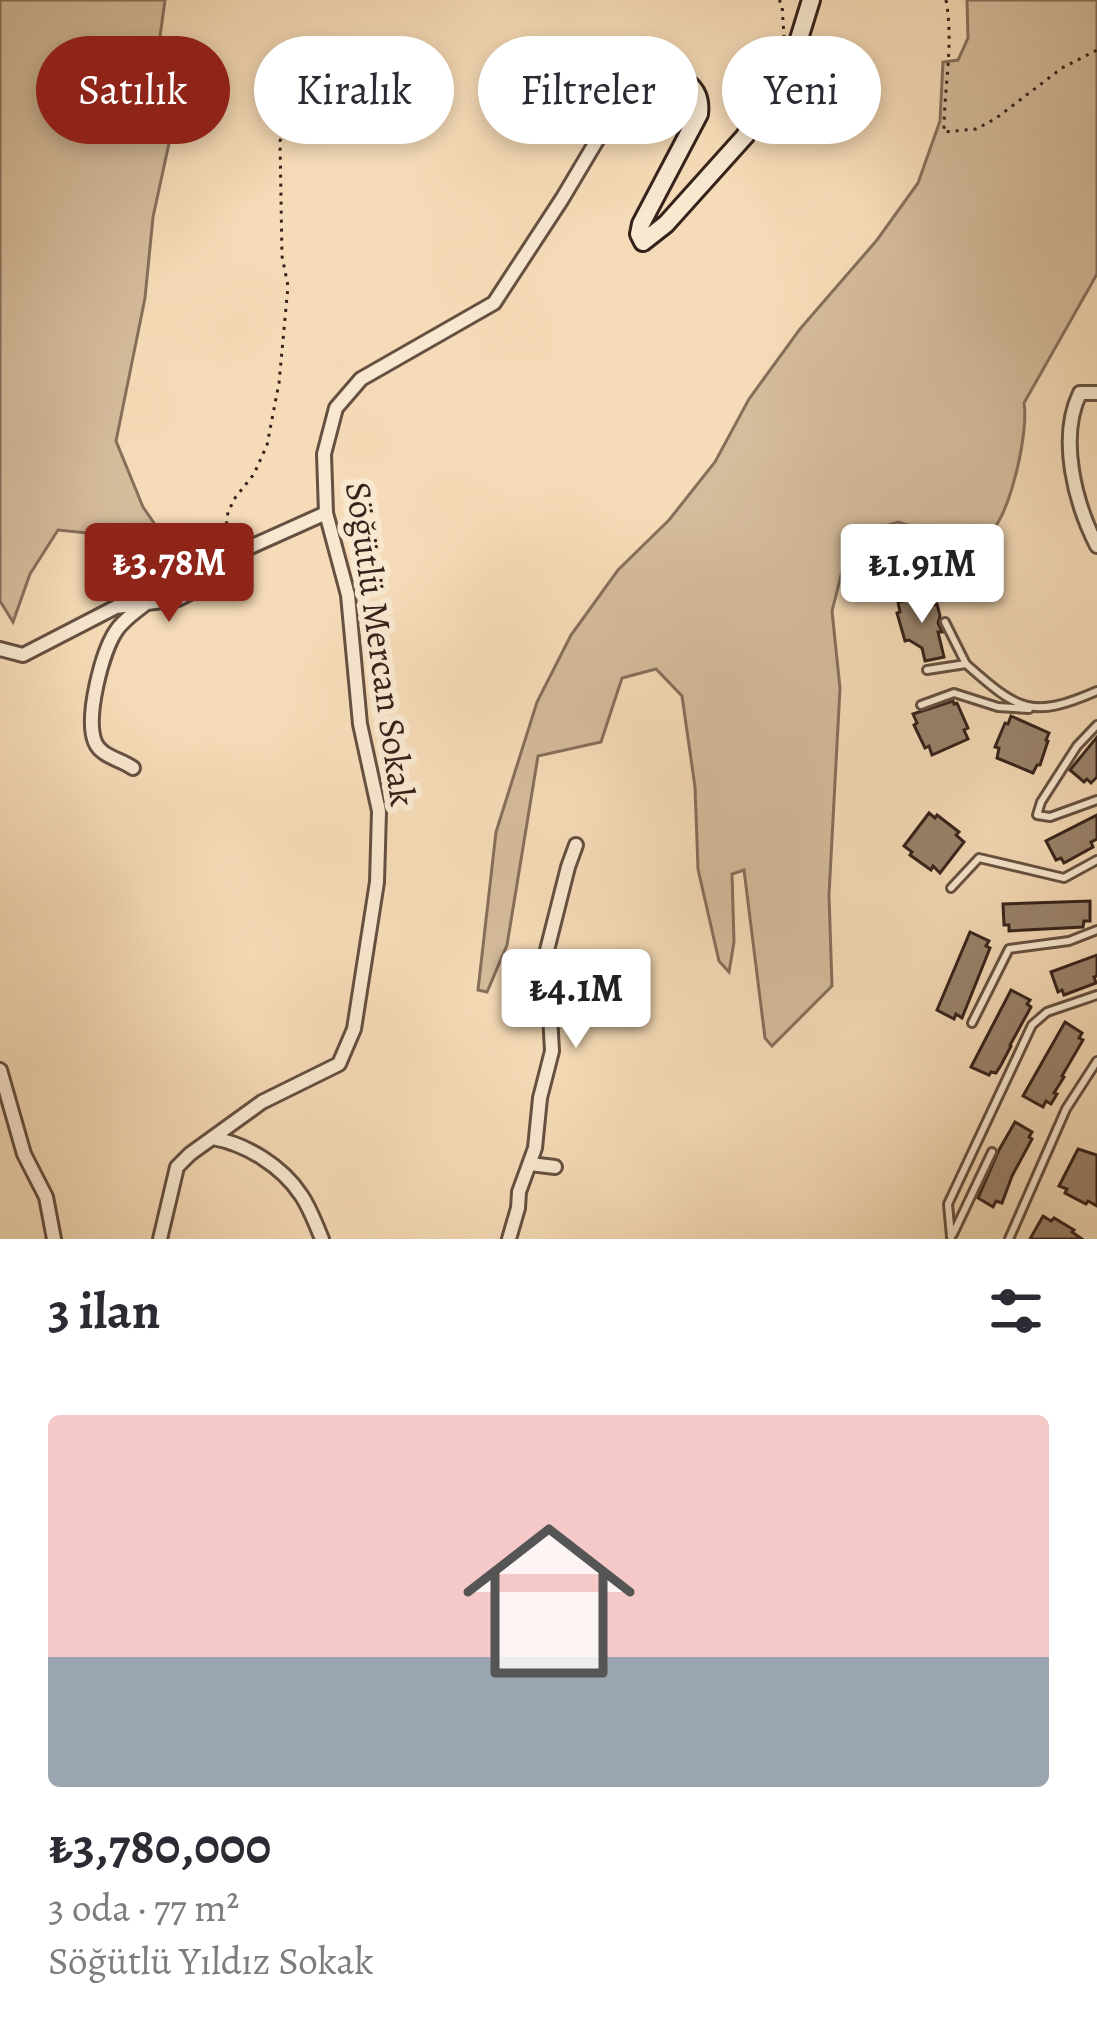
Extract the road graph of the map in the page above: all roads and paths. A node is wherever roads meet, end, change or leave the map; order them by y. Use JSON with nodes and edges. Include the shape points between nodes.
{"nodes":[{"id":1,"x":812,"y":0,"type":"edge"},
{"id":2,"x":946,"y":0,"type":"edge"},
{"id":3,"x":1097,"y":50,"type":"edge"},
{"id":4,"x":280,"y":144,"type":"edge"},
{"id":5,"x":595,"y":144,"type":"edge"},
{"id":6,"x":683,"y":144,"type":"edge"},
{"id":7,"x":1097,"y":393,"type":"edge"},
{"id":8,"x":326,"y":514,"type":"junction"},
{"id":9,"x":1097,"y":546,"type":"edge"},
{"id":10,"x":239,"y":552,"type":"junction"},
{"id":11,"x":162,"y":588,"type":"dead end"},
{"id":12,"x":190,"y":593,"type":"junction"},
{"id":13,"x":144,"y":605,"type":"junction"},
{"id":14,"x":945,"y":622,"type":"dead end"},
{"id":15,"x":0,"y":649,"type":"edge"},
{"id":16,"x":966,"y":664,"type":"junction"},
{"id":17,"x":927,"y":670,"type":"dead end"},
{"id":18,"x":1097,"y":691,"type":"edge"},
{"id":19,"x":921,"y":705,"type":"dead end"},
{"id":20,"x":1045,"y":710,"type":"junction"},
{"id":21,"x":1097,"y":725,"type":"edge"},
{"id":22,"x":133,"y":768,"type":"dead end"},
{"id":23,"x":1097,"y":800,"type":"edge"},
{"id":24,"x":577,"y":845,"type":"dead end"},
{"id":25,"x":1097,"y":860,"type":"edge"},
{"id":26,"x":951,"y":888,"type":"dead end"},
{"id":27,"x":1097,"y":930,"type":"edge"},
{"id":28,"x":1097,"y":995,"type":"edge"},
{"id":29,"x":972,"y":1023,"type":"dead end"},
{"id":30,"x":1097,"y":1061,"type":"edge"},
{"id":31,"x":0,"y":1070,"type":"edge"},
{"id":32,"x":213,"y":1138,"type":"junction"},
{"id":33,"x":992,"y":1152,"type":"dead end"},
{"id":34,"x":530,"y":1164,"type":"junction"},
{"id":35,"x":555,"y":1167,"type":"dead end"},
{"id":36,"x":54,"y":1239,"type":"edge"},
{"id":37,"x":160,"y":1239,"type":"edge"},
{"id":38,"x":322,"y":1239,"type":"edge"},
{"id":39,"x":509,"y":1239,"type":"edge"},
{"id":40,"x":1010,"y":1239,"type":"edge"}],
"edges":[{"from":1,"to":6,"type":"street","via":[[794,55],[745,136],[644,242],[641,224]]},
{"from":2,"to":3,"type":"path","via":[[944,132],[976,130]]},
{"from":4,"to":10,"type":"path","via":[[288,286],[279,383],[266,445],[228,512],[229,542]]},
{"from":5,"to":8,"type":"street","name":"Söğütlü Mercan Sokak","via":[[494,303],[361,379],[335,408],[324,454]]},
{"from":7,"to":9,"type":"street","via":[[1080,393],[1069,433],[1083,519]]},
{"from":8,"to":10,"type":"street"},
{"from":8,"to":32,"type":"street","name":"Söğütlü Mercan Sokak","via":[[348,595],[360,724],[379,811],[377,882],[354,1029],[339,1064],[262,1102]]},
{"from":10,"to":12,"type":"street"},
{"from":11,"to":12,"type":"street"},
{"from":12,"to":13,"type":"street"},
{"from":13,"to":15,"type":"street","via":[[116,607],[23,655]]},
{"from":13,"to":22,"type":"street","via":[[112,636],[93,711],[95,743]]},
{"from":14,"to":16,"type":"lane"},
{"from":16,"to":17,"type":"lane"},
{"from":16,"to":20,"type":"lane","via":[[1003,697]]},
{"from":18,"to":20,"type":"lane"},
{"from":19,"to":20,"type":"lane","via":[[954,692],[998,707]]},
{"from":21,"to":23,"type":"lane","via":[[1037,814]]},
{"from":24,"to":34,"type":"street","via":[[543,966],[552,1051]]},
{"from":25,"to":26,"type":"lane","via":[[1064,878],[980,858]]},
{"from":27,"to":29,"type":"lane","via":[[1009,949]]},
{"from":28,"to":33,"type":"lane","via":[[1032,1025],[948,1204],[951,1237]]},
{"from":30,"to":40,"type":"lane","via":[[1066,1109]]},
{"from":31,"to":36,"type":"street"},
{"from":32,"to":37,"type":"street","name":"Söğütlü Mercan Sokak","via":[[177,1167]]},
{"from":32,"to":38,"type":"street","via":[[283,1174]]},
{"from":34,"to":35,"type":"street"},
{"from":34,"to":39,"type":"street"}]}
